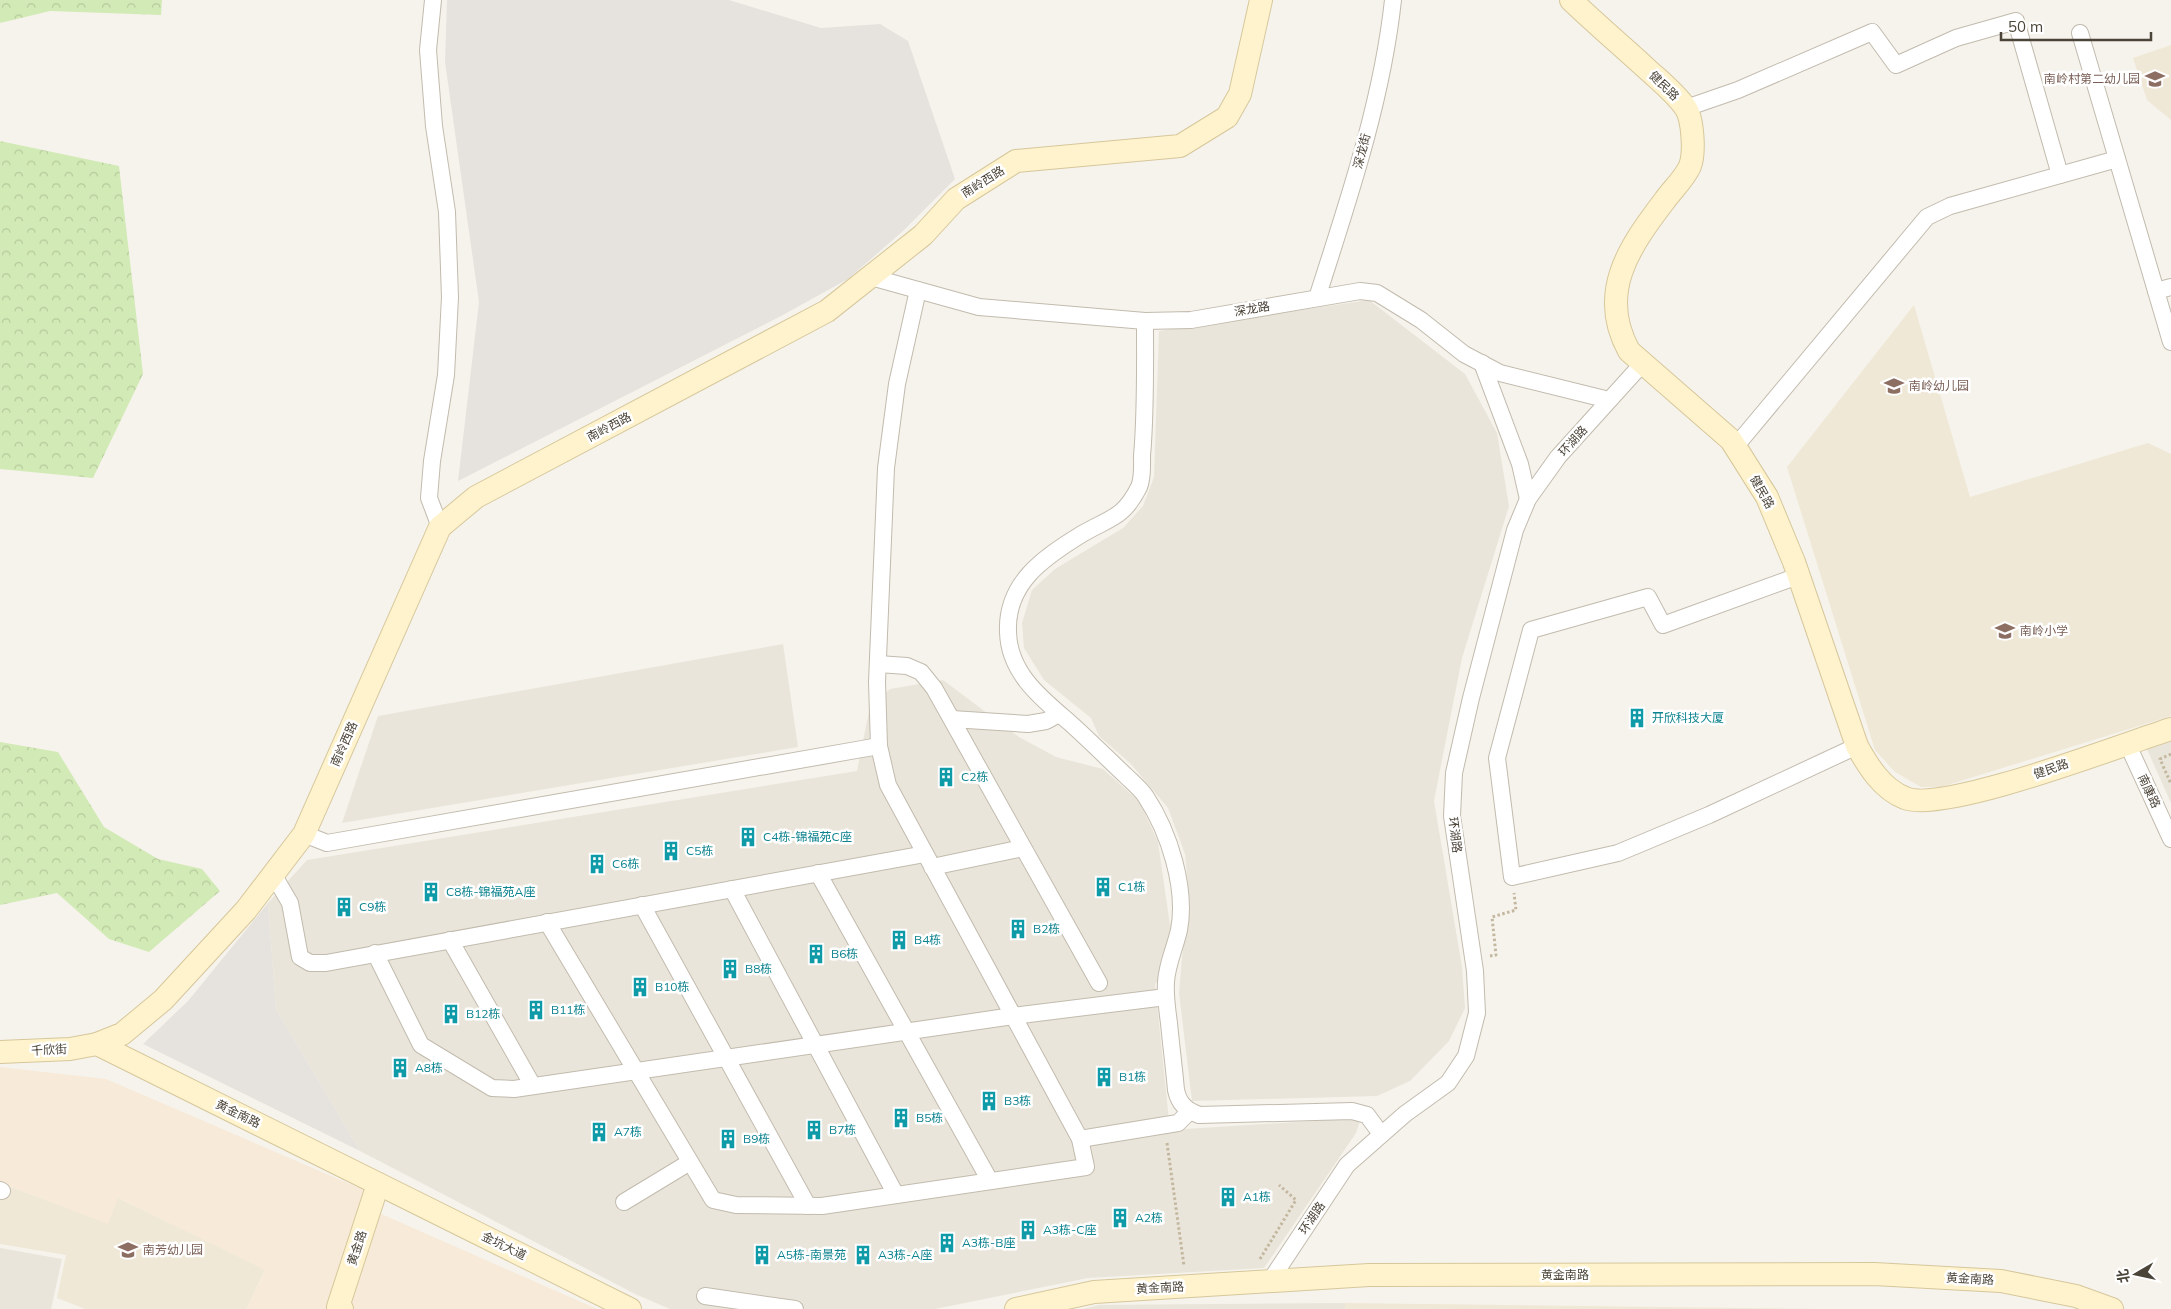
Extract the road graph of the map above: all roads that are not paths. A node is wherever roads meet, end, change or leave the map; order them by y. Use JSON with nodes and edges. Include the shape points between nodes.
{"nodes":[{"id":1,"x":433,"y":0,"type":"edge"},
{"id":2,"x":1260,"y":0,"type":"edge"},
{"id":3,"x":1393,"y":0,"type":"edge"},
{"id":4,"x":1571,"y":0,"type":"edge"},
{"id":5,"x":2080,"y":33,"type":"dead end"},
{"id":6,"x":1686,"y":108,"type":"junction"},
{"id":7,"x":2117,"y":159,"type":"junction"},
{"id":8,"x":2060,"y":175,"type":"junction"},
{"id":9,"x":871,"y":277,"type":"junction"},
{"id":10,"x":2164,"y":289,"type":"edge"},
{"id":11,"x":918,"y":290,"type":"junction"},
{"id":12,"x":1317,"y":298,"type":"junction"},
{"id":13,"x":1145,"y":321,"type":"junction"},
{"id":14,"x":2171,"y":342,"type":"edge"},
{"id":15,"x":1482,"y":363,"type":"junction"},
{"id":16,"x":1643,"y":363,"type":"junction"},
{"id":17,"x":1609,"y":400,"type":"junction"},
{"id":18,"x":1736,"y":447,"type":"junction"},
{"id":19,"x":1528,"y":499,"type":"junction"},
{"id":20,"x":440,"y":528,"type":"junction"},
{"id":21,"x":1798,"y":576,"type":"junction"},
{"id":22,"x":878,"y":664,"type":"junction"},
{"id":23,"x":1059,"y":714,"type":"junction"},
{"id":24,"x":952,"y":719,"type":"junction"},
{"id":25,"x":2171,"y":729,"type":"edge"},
{"id":26,"x":2127,"y":743,"type":"junction"},
{"id":27,"x":879,"y":746,"type":"junction"},
{"id":28,"x":1857,"y":746,"type":"junction"},
{"id":29,"x":304,"y":834,"type":"junction"},
{"id":30,"x":2171,"y":839,"type":"edge"},
{"id":31,"x":1024,"y":848,"type":"junction"},
{"id":32,"x":929,"y":860,"type":"junction"},
{"id":33,"x":818,"y":873,"type":"junction"},
{"id":34,"x":273,"y":874,"type":"junction"},
{"id":35,"x":732,"y":889,"type":"junction"},
{"id":36,"x":642,"y":905,"type":"junction"},
{"id":37,"x":547,"y":922,"type":"junction"},
{"id":38,"x":450,"y":940,"type":"junction"},
{"id":39,"x":375,"y":953,"type":"junction"},
{"id":40,"x":1099,"y":983,"type":"dead end"},
{"id":41,"x":1166,"y":997,"type":"junction"},
{"id":42,"x":1013,"y":1016,"type":"junction"},
{"id":43,"x":906,"y":1032,"type":"junction"},
{"id":44,"x":98,"y":1044,"type":"junction"},
{"id":45,"x":816,"y":1045,"type":"junction"},
{"id":46,"x":0,"y":1052,"type":"edge"},
{"id":47,"x":727,"y":1058,"type":"junction"},
{"id":48,"x":635,"y":1071,"type":"junction"},
{"id":49,"x":533,"y":1086,"type":"junction"},
{"id":50,"x":1190,"y":1111,"type":"junction"},
{"id":51,"x":1381,"y":1134,"type":"junction"},
{"id":52,"x":1080,"y":1139,"type":"junction"},
{"id":53,"x":690,"y":1162,"type":"junction"},
{"id":54,"x":990,"y":1181,"type":"junction"},
{"id":55,"x":378,"y":1184,"type":"junction"},
{"id":56,"x":896,"y":1195,"type":"junction"},
{"id":57,"x":624,"y":1202,"type":"dead end"},
{"id":58,"x":808,"y":1206,"type":"junction"},
{"id":59,"x":1263,"y":1281,"type":"junction"},
{"id":60,"x":705,"y":1296,"type":"dead end"},
{"id":61,"x":1030,"y":1308,"type":"edge"},
{"id":62,"x":342,"y":1309,"type":"edge"},
{"id":63,"x":630,"y":1309,"type":"edge"},
{"id":64,"x":795,"y":1309,"type":"edge"},
{"id":65,"x":2112,"y":1309,"type":"edge"}],
"edges":[{"from":1,"to":20,"type":"street","via":[[428,50],[434,126],[447,212],[450,297],[446,375],[429,498]]},
{"from":2,"to":9,"type":"street","name":"南岭西路","via":[[1240,94],[1227,116],[1180,146],[1016,161],[956,199],[923,236]]},
{"from":3,"to":12,"type":"street","name":"深龙街","via":[[1388,44],[1357,170]]},
{"from":4,"to":6,"type":"street","name":"健民路"},
{"from":5,"to":7,"type":"street"},
{"from":6,"to":8,"type":"street","via":[[1738,90],[1872,32],[1896,65],[1956,38],[2016,21]]},
{"from":6,"to":16,"type":"street","name":"健民路","via":[[1692,130],[1690,167],[1641,232],[1621,271],[1614,308],[1620,335],[1629,351]]},
{"from":7,"to":8,"type":"street"},
{"from":7,"to":10,"type":"street"},
{"from":8,"to":18,"type":"street","via":[[1950,206],[1926,217]]},
{"from":9,"to":11,"type":"street","name":"深龙路"},
{"from":9,"to":20,"type":"street","name":"南岭西路","via":[[827,311],[476,497]]},
{"from":10,"to":14,"type":"street"},
{"from":11,"to":13,"type":"street","name":"深龙路","via":[[979,307]]},
{"from":11,"to":22,"type":"street","via":[[897,384],[886,468]]},
{"from":12,"to":13,"type":"street","name":"深龙路","via":[[1192,320]]},
{"from":12,"to":15,"type":"street","name":"深龙路","via":[[1360,291],[1377,293]]},
{"from":13,"to":23,"type":"street","via":[[1140,485],[1126,508],[1112,520],[1083,534],[1033,569],[1017,588],[1009,613],[1010,649],[1017,668],[1039,697]]},
{"from":15,"to":17,"type":"street","name":"深龙路","via":[[1500,373]]},
{"from":15,"to":19,"type":"street","via":[[1520,464]]},
{"from":16,"to":17,"type":"street","name":"环湖路"},
{"from":16,"to":18,"type":"street","name":"健民路"},
{"from":17,"to":19,"type":"street","name":"环湖路","via":[[1558,457]]},
{"from":18,"to":21,"type":"street","name":"健民路","via":[[1767,497]]},
{"from":19,"to":51,"type":"street","name":"环湖路","via":[[1515,530],[1454,772],[1452,816],[1473,959],[1477,1013],[1466,1056],[1448,1083]]},
{"from":20,"to":29,"type":"street","name":"南岭西路"},
{"from":21,"to":28,"type":"street","name":"健民路"},
{"from":21,"to":28,"type":"street","via":[[1663,625],[1648,597],[1531,630],[1497,758],[1512,878],[1618,853],[1709,815]]},
{"from":22,"to":24,"type":"street","via":[[906,666],[921,672]]},
{"from":22,"to":27,"type":"street"},
{"from":23,"to":24,"type":"street","via":[[1046,722],[1028,724]]},
{"from":23,"to":41,"type":"street","via":[[1145,795],[1165,829],[1175,860],[1180,902],[1179,929],[1170,955]]},
{"from":24,"to":31,"type":"street"},
{"from":25,"to":26,"type":"street","name":"健民路"},
{"from":26,"to":28,"type":"street","name":"健民路","via":[[2028,777],[1925,802],[1905,798],[1884,785]]},
{"from":26,"to":30,"type":"street","name":"南康路"},
{"from":27,"to":29,"type":"street","via":[[327,842]]},
{"from":27,"to":32,"type":"street","via":[[888,785]]},
{"from":29,"to":34,"type":"street","name":"南岭西路"},
{"from":31,"to":32,"type":"street"},
{"from":31,"to":40,"type":"street"},
{"from":32,"to":33,"type":"street"},
{"from":32,"to":42,"type":"street"},
{"from":33,"to":35,"type":"street"},
{"from":33,"to":43,"type":"street"},
{"from":34,"to":39,"type":"street","via":[[290,903],[300,957],[310,964]]},
{"from":34,"to":44,"type":"street","name":"南岭西路","via":[[246,910],[163,1000],[122,1034]]},
{"from":35,"to":36,"type":"street"},
{"from":35,"to":45,"type":"street"},
{"from":36,"to":37,"type":"street"},
{"from":36,"to":47,"type":"street"},
{"from":37,"to":38,"type":"street"},
{"from":37,"to":48,"type":"street"},
{"from":38,"to":39,"type":"street"},
{"from":38,"to":49,"type":"street"},
{"from":39,"to":49,"type":"street","via":[[421,1045],[492,1088]]},
{"from":41,"to":42,"type":"street"},
{"from":41,"to":50,"type":"street","via":[[1178,1098]]},
{"from":42,"to":43,"type":"street"},
{"from":42,"to":52,"type":"street"},
{"from":43,"to":45,"type":"street"},
{"from":43,"to":54,"type":"street"},
{"from":44,"to":46,"type":"street","name":"千欣街","via":[[70,1049]]},
{"from":44,"to":55,"type":"street","name":"黄金南路"},
{"from":45,"to":47,"type":"street"},
{"from":45,"to":56,"type":"street"},
{"from":47,"to":48,"type":"street"},
{"from":47,"to":58,"type":"street"},
{"from":48,"to":49,"type":"street"},
{"from":48,"to":53,"type":"street"},
{"from":50,"to":51,"type":"street","via":[[1199,1115],[1352,1111],[1367,1115]]},
{"from":50,"to":52,"type":"street","via":[[1178,1123]]},
{"from":51,"to":59,"type":"street","name":"环湖路","via":[[1347,1165]]},
{"from":52,"to":54,"type":"street","via":[[1086,1167]]},
{"from":53,"to":57,"type":"street"},
{"from":53,"to":58,"type":"street","via":[[712,1200],[736,1205]]},
{"from":54,"to":56,"type":"street"},
{"from":55,"to":62,"type":"street","name":"黄金路","via":[[338,1307]]},
{"from":55,"to":63,"type":"street","name":"金坑大道"},
{"from":56,"to":58,"type":"street"},
{"from":59,"to":61,"type":"street","name":"黄金南路","via":[[1094,1292]]},
{"from":59,"to":65,"type":"street","name":"黄金南路","via":[[1369,1275],[1874,1274],[2000,1281],[2076,1296]]},
{"from":60,"to":64,"type":"street"}]}
